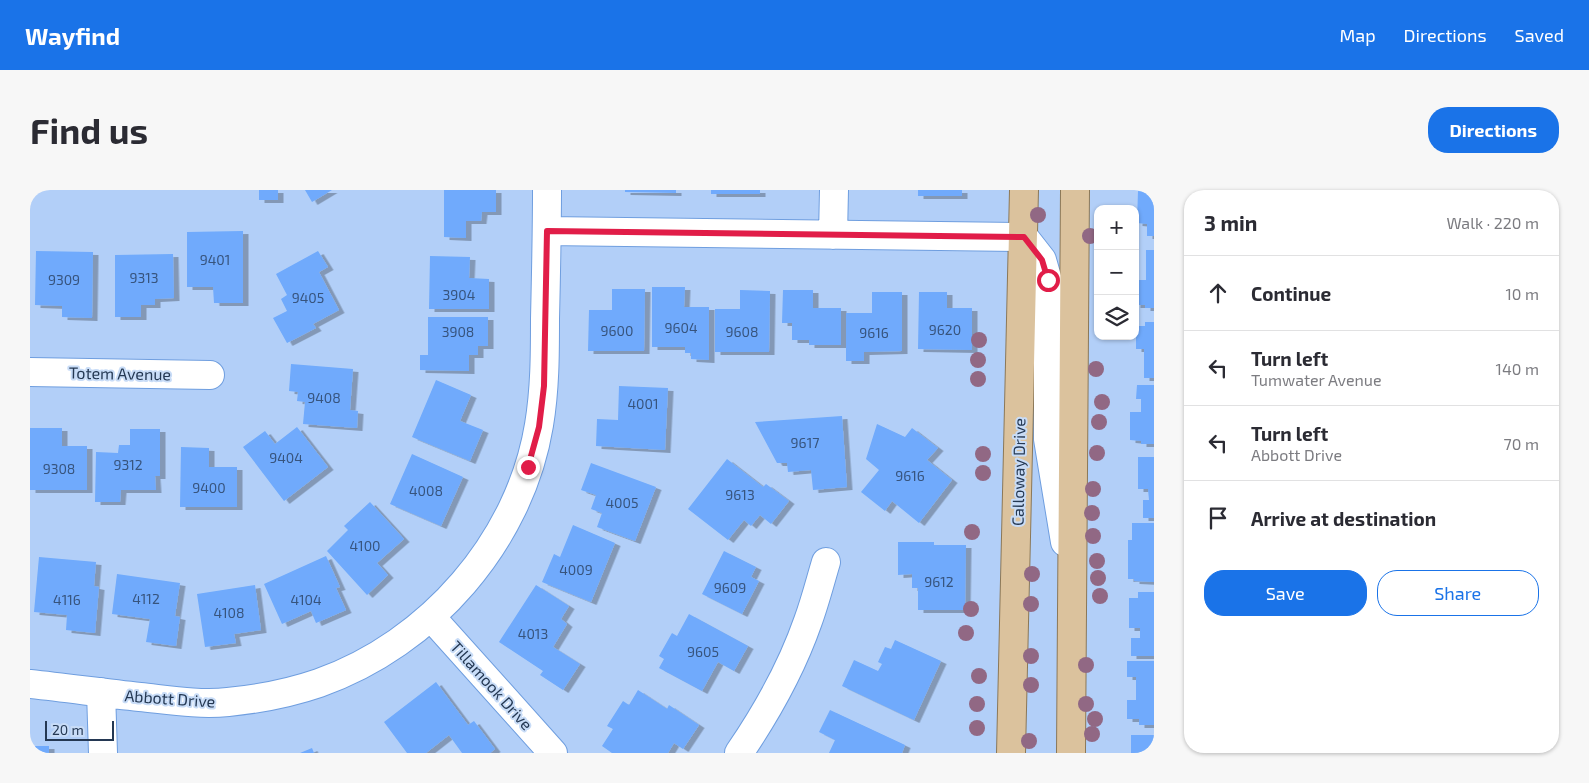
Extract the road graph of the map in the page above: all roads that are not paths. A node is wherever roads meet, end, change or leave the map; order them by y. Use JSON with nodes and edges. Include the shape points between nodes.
{"nodes":[{"id":1,"x":547,"y":190,"type":"edge"},
{"id":2,"x":834,"y":190,"type":"edge"},
{"id":3,"x":1024,"y":190,"type":"edge"},
{"id":4,"x":1075,"y":190,"type":"edge"},
{"id":5,"x":547,"y":231,"type":"junction"},
{"id":6,"x":833,"y":235,"type":"junction"},
{"id":7,"x":1024,"y":237,"type":"junction"},
{"id":8,"x":30,"y":372,"type":"edge"},
{"id":9,"x":210,"y":375,"type":"dead end"},
{"id":10,"x":826,"y":562,"type":"dead end"},
{"id":11,"x":1072,"y":584,"type":"junction"},
{"id":12,"x":431,"y":617,"type":"junction"},
{"id":13,"x":30,"y":684,"type":"edge"},
{"id":14,"x":101,"y":692,"type":"junction"},
{"id":15,"x":103,"y":753,"type":"edge"},
{"id":16,"x":553,"y":753,"type":"edge"},
{"id":17,"x":739,"y":753,"type":"edge"},
{"id":18,"x":1011,"y":753,"type":"edge"},
{"id":19,"x":1071,"y":753,"type":"edge"}],
"edges":[{"from":1,"to":5,"type":"street","name":"Abbott Drive"},
{"from":2,"to":6,"type":"street"},
{"from":3,"to":7,"type":"main road","name":"Calloway Drive"},
{"from":4,"to":11,"type":"main road"},
{"from":5,"to":6,"type":"street"},
{"from":5,"to":12,"type":"street","name":"Abbott Drive","via":[[544,386],[539,427],[528,467],[494,542],[466,581]]},
{"from":6,"to":7,"type":"street"},
{"from":7,"to":11,"type":"street","via":[[1042,260],[1048,280],[1048,439]]},
{"from":7,"to":18,"type":"main road","name":"Calloway Drive"},
{"from":8,"to":9,"type":"street","name":"Totem Avenue"},
{"from":10,"to":17,"type":"street","via":[[808,621],[784,678]]},
{"from":11,"to":19,"type":"main road"},
{"from":12,"to":14,"type":"street","name":"Abbott Drive","via":[[394,645],[358,666],[320,683],[274,696],[227,702],[186,702]]},
{"from":12,"to":16,"type":"street","name":"Tillamook Drive"},
{"from":13,"to":14,"type":"street","name":"Abbott Drive"},
{"from":14,"to":15,"type":"street"}]}
